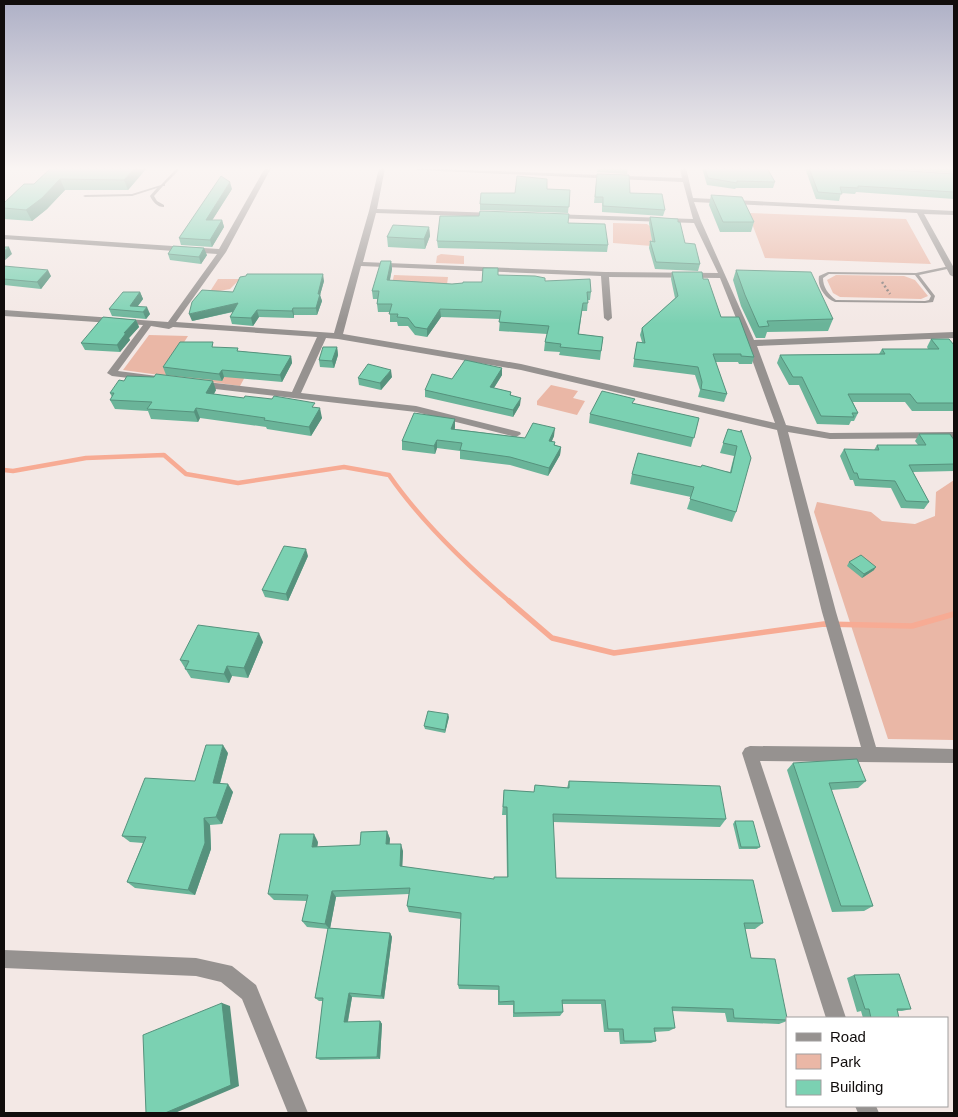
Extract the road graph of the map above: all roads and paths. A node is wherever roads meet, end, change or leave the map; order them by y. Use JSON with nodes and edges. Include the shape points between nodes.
{"nodes":[{"id":1,"x":239,"y":220,"type":"edge"},
{"id":2,"x":370,"y":220,"type":"edge"},
{"id":3,"x":670,"y":220,"type":"edge"},
{"id":4,"x":924,"y":220,"type":"edge"},
{"id":5,"x":697,"y":221,"type":"joint"},
{"id":6,"x":4,"y":237,"type":"edge"},
{"id":7,"x":222,"y":252,"type":"junction"},
{"id":8,"x":358,"y":264,"type":"junction"},
{"id":9,"x":953,"y":269,"type":"edge"},
{"id":10,"x":605,"y":274,"type":"junction"},
{"id":11,"x":876,"y":274,"type":"junction"},
{"id":12,"x":916,"y":274,"type":"junction"},
{"id":13,"x":723,"y":276,"type":"junction"},
{"id":14,"x":896,"y":302,"type":"junction"},
{"id":15,"x":4,"y":313,"type":"edge"},
{"id":16,"x":608,"y":318,"type":"dead end"},
{"id":17,"x":148,"y":324,"type":"junction"},
{"id":18,"x":169,"y":326,"type":"junction"},
{"id":19,"x":323,"y":335,"type":"junction"},
{"id":20,"x":954,"y":335,"type":"edge"},
{"id":21,"x":338,"y":336,"type":"junction"},
{"id":22,"x":751,"y":342,"type":"junction"},
{"id":23,"x":160,"y":379,"type":"edge"},
{"id":24,"x":189,"y":382,"type":"edge"},
{"id":25,"x":295,"y":395,"type":"junction"},
{"id":26,"x":782,"y":428,"type":"junction"},
{"id":27,"x":516,"y":434,"type":"dead end"},
{"id":28,"x":954,"y":436,"type":"edge"},
{"id":29,"x":871,"y":755,"type":"junction"},
{"id":30,"x":954,"y":756,"type":"edge"},
{"id":31,"x":4,"y":959,"type":"edge"},
{"id":32,"x":836,"y":1017,"type":"edge"},
{"id":33,"x":298,"y":1113,"type":"edge"}],
"edges":[{"from":1,"to":7,"type":"street"},
{"from":2,"to":8,"type":"street"},
{"from":3,"to":5,"type":"street"},
{"from":4,"to":9,"type":"street"},
{"from":5,"to":13,"type":"street"},
{"from":6,"to":7,"type":"street"},
{"from":7,"to":18,"type":"street"},
{"from":8,"to":10,"type":"street"},
{"from":8,"to":21,"type":"street"},
{"from":9,"to":12,"type":"lane"},
{"from":10,"to":13,"type":"street"},
{"from":10,"to":16,"type":"street"},
{"from":11,"to":12,"type":"lane"},
{"from":11,"to":14,"type":"path"},
{"from":11,"to":14,"type":"lane","via":[[828,274],[820,280],[828,297],[835,301]]},
{"from":12,"to":14,"type":"lane","via":[[933,296],[931,301]]},
{"from":13,"to":22,"type":"street"},
{"from":15,"to":17,"type":"street"},
{"from":17,"to":18,"type":"street"},
{"from":17,"to":23,"type":"street","via":[[112,373]]},
{"from":18,"to":19,"type":"street"},
{"from":19,"to":21,"type":"street"},
{"from":19,"to":25,"type":"street"},
{"from":20,"to":22,"type":"street"},
{"from":21,"to":26,"type":"street","via":[[521,367]]},
{"from":22,"to":26,"type":"street"},
{"from":24,"to":25,"type":"street"},
{"from":25,"to":27,"type":"street","via":[[416,409]]},
{"from":26,"to":28,"type":"street","via":[[850,438]]},
{"from":26,"to":29,"type":"street","via":[[829,612]]},
{"from":29,"to":30,"type":"street"},
{"from":29,"to":32,"type":"street","via":[[750,753]]},
{"from":31,"to":33,"type":"street","via":[[196,967],[225,974],[249,992]]}]}
